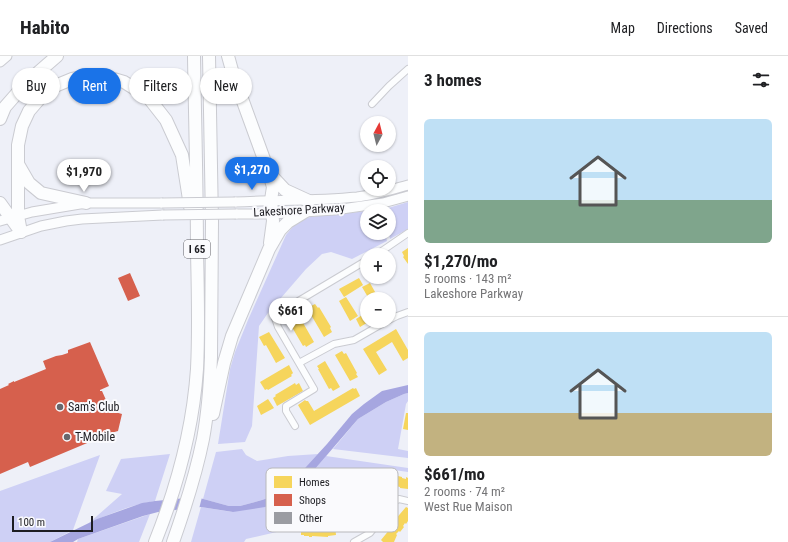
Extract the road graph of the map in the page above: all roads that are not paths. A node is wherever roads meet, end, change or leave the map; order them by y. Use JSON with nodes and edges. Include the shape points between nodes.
{"nodes":[{"id":1,"x":7,"y":56,"type":"edge"},
{"id":2,"x":57,"y":56,"type":"edge"},
{"id":3,"x":194,"y":56,"type":"edge"},
{"id":4,"x":209,"y":56,"type":"edge"},
{"id":5,"x":228,"y":56,"type":"edge"},
{"id":6,"x":0,"y":62,"type":"edge"},
{"id":7,"x":408,"y":69,"type":"edge"},
{"id":8,"x":372,"y":104,"type":"dead end"},
{"id":9,"x":0,"y":119,"type":"edge"},
{"id":10,"x":18,"y":164,"type":"junction"},
{"id":11,"x":269,"y":173,"type":"junction"},
{"id":12,"x":408,"y":185,"type":"edge"},
{"id":13,"x":408,"y":196,"type":"edge"},
{"id":14,"x":271,"y":200,"type":"junction"},
{"id":15,"x":0,"y":202,"type":"edge"},
{"id":16,"x":86,"y":203,"type":"junction"},
{"id":17,"x":307,"y":206,"type":"junction"},
{"id":18,"x":272,"y":214,"type":"junction"},
{"id":19,"x":10,"y":218,"type":"edge"},
{"id":20,"x":21,"y":232,"type":"junction"},
{"id":21,"x":408,"y":233,"type":"edge"},
{"id":22,"x":0,"y":240,"type":"edge"},
{"id":23,"x":386,"y":248,"type":"edge"},
{"id":24,"x":269,"y":249,"type":"junction"},
{"id":25,"x":360,"y":264,"type":"edge"},
{"id":26,"x":198,"y":285,"type":"junction"},
{"id":27,"x":408,"y":312,"type":"edge"},
{"id":28,"x":396,"y":316,"type":"edge"},
{"id":29,"x":375,"y":328,"type":"edge"},
{"id":30,"x":300,"y":363,"type":"junction"},
{"id":31,"x":295,"y":426,"type":"dead end"},
{"id":32,"x":206,"y":437,"type":"junction"},
{"id":33,"x":398,"y":500,"type":"edge"},
{"id":34,"x":408,"y":501,"type":"edge"},
{"id":35,"x":371,"y":532,"type":"edge"},
{"id":36,"x":155,"y":542,"type":"edge"},
{"id":37,"x":173,"y":542,"type":"edge"},
{"id":38,"x":354,"y":542,"type":"edge"}],
"edges":[{"from":1,"to":6,"type":"main road"},
{"from":2,"to":9,"type":"highway","via":[[26,83],[5,106]]},
{"from":3,"to":26,"type":"highway","number":"I 65"},
{"from":4,"to":32,"type":"highway","number":"I 65","via":[[211,357]]},
{"from":5,"to":11,"type":"highway","via":[[232,74]]},
{"from":7,"to":8,"type":"street"},
{"from":10,"to":16,"type":"highway","via":[[29,183],[41,193]]},
{"from":10,"to":19,"type":"highway"},
{"from":10,"to":26,"type":"highway","via":[[18,145],[22,126],[29,111],[55,86],[89,76],[107,77],[124,82],[148,97],[166,120],[182,155]]},
{"from":11,"to":14,"type":"highway","via":[[273,187]]},
{"from":11,"to":17,"type":"highway","via":[[285,190]]},
{"from":12,"to":17,"type":"main road","name":"Lakeshore Parkway"},
{"from":13,"to":17,"type":"main road","name":"Lakeshore Parkway","via":[[383,203],[335,210]]},
{"from":14,"to":16,"type":"main road","name":"Lakeshore Parkway","bridge":true},
{"from":14,"to":17,"type":"main road","name":"Lakeshore Parkway"},
{"from":14,"to":18,"type":"highway"},
{"from":15,"to":19,"type":"highway"},
{"from":16,"to":19,"type":"main road"},
{"from":17,"to":18,"type":"main road","name":"Lakeshore Parkway"},
{"from":17,"to":24,"type":"highway","via":[[280,230]]},
{"from":18,"to":20,"type":"main road","name":"Lakeshore Parkway","bridge":true,"via":[[82,219]]},
{"from":18,"to":24,"type":"highway"},
{"from":19,"to":20,"type":"highway"},
{"from":20,"to":22,"type":"main road"},
{"from":21,"to":23,"type":"street"},
{"from":24,"to":32,"type":"highway","via":[[232,336]]},
{"from":25,"to":30,"type":"street","via":[[280,312],[276,318],[278,327]]},
{"from":26,"to":36,"type":"highway","number":"I 65","via":[[197,370],[192,413],[172,496]]},
{"from":27,"to":28,"type":"street"},
{"from":29,"to":30,"type":"street","via":[[354,340],[334,344]]},
{"from":30,"to":31,"type":"street","via":[[314,389],[286,406],[286,411]]},
{"from":32,"to":37,"type":"highway","number":"I 65"},
{"from":33,"to":34,"type":"street"},
{"from":35,"to":38,"type":"street"}]}
